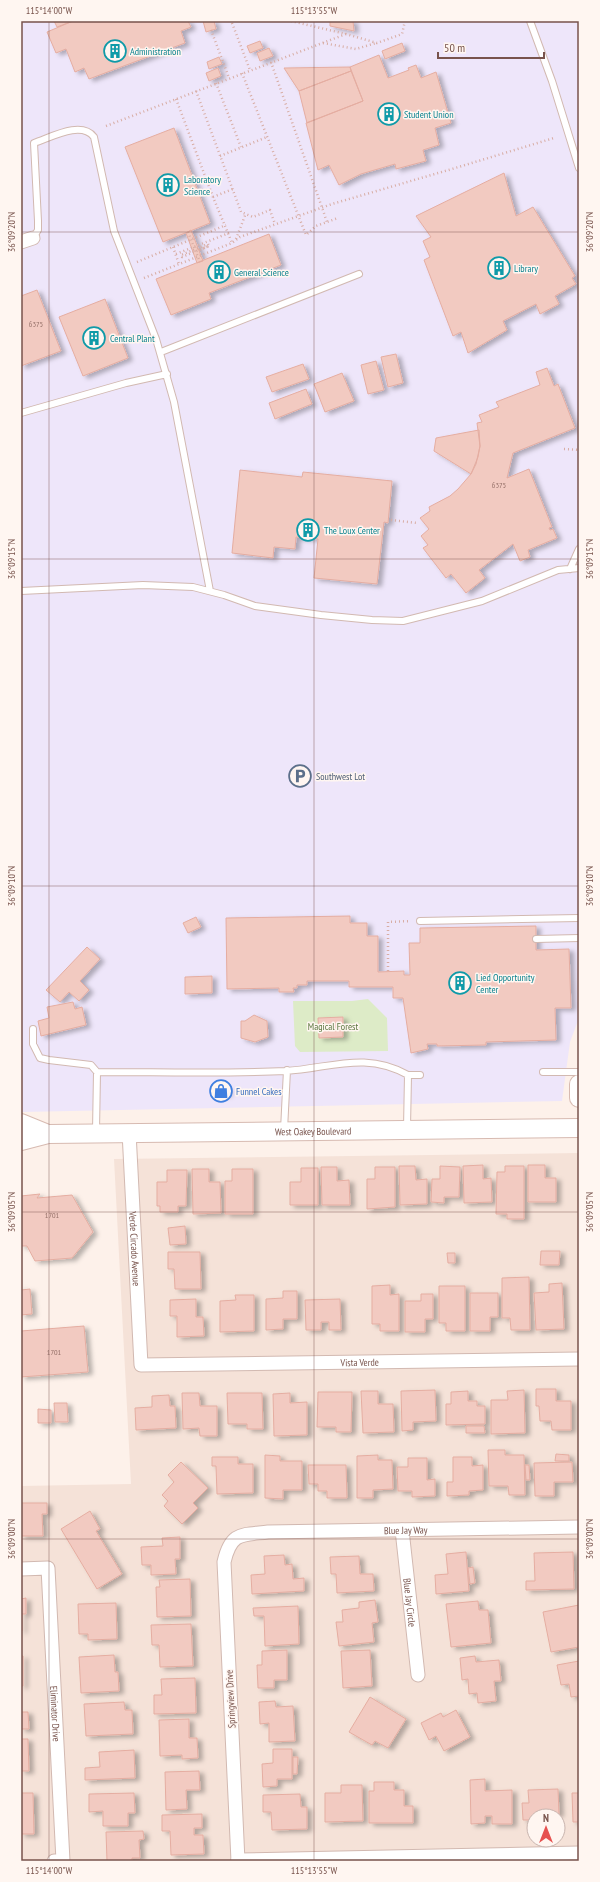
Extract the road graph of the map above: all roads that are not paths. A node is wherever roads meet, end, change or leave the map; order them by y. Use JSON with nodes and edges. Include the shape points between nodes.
{"nodes":[{"id":1,"x":530,"y":21,"type":"edge"},
{"id":2,"x":577,"y":151,"type":"edge"},
{"id":3,"x":579,"y":168,"type":"edge"},
{"id":4,"x":27,"y":240,"type":"edge"},
{"id":5,"x":358,"y":274,"type":"dead end"},
{"id":6,"x":160,"y":352,"type":"junction"},
{"id":7,"x":167,"y":374,"type":"junction"},
{"id":8,"x":21,"y":413,"type":"edge"},
{"id":9,"x":579,"y":549,"type":"edge"},
{"id":10,"x":579,"y":568,"type":"edge"},
{"id":11,"x":570,"y":569,"type":"junction"},
{"id":12,"x":21,"y":591,"type":"edge"},
{"id":13,"x":210,"y":591,"type":"junction"},
{"id":14,"x":579,"y":918,"type":"edge"},
{"id":15,"x":420,"y":921,"type":"road end"},
{"id":16,"x":579,"y":938,"type":"edge"},
{"id":17,"x":536,"y":939,"type":"dead end"},
{"id":18,"x":33,"y":1029,"type":"dead end"},
{"id":19,"x":287,"y":1070,"type":"junction"},
{"id":20,"x":97,"y":1072,"type":"junction"},
{"id":21,"x":543,"y":1072,"type":"dead end"},
{"id":22,"x":579,"y":1072,"type":"edge"},
{"id":23,"x":408,"y":1075,"type":"junction"},
{"id":24,"x":420,"y":1075,"type":"dead end"},
{"id":25,"x":579,"y":1084,"type":"edge"},
{"id":26,"x":579,"y":1098,"type":"edge"},
{"id":27,"x":21,"y":1123,"type":"edge"},
{"id":28,"x":579,"y":1128,"type":"edge"},
{"id":29,"x":284,"y":1130,"type":"junction"},
{"id":30,"x":407,"y":1130,"type":"junction"},
{"id":31,"x":130,"y":1132,"type":"junction"},
{"id":32,"x":96,"y":1133,"type":"junction"},
{"id":33,"x":48,"y":1134,"type":"junction"},
{"id":34,"x":21,"y":1141,"type":"edge"},
{"id":35,"x":579,"y":1359,"type":"edge"},
{"id":36,"x":141,"y":1365,"type":"joint"},
{"id":37,"x":579,"y":1527,"type":"edge"},
{"id":38,"x":402,"y":1530,"type":"junction"},
{"id":39,"x":234,"y":1540,"type":"joint"},
{"id":40,"x":21,"y":1569,"type":"edge"},
{"id":41,"x":418,"y":1675,"type":"dead end"},
{"id":42,"x":579,"y":1853,"type":"edge"},
{"id":43,"x":238,"y":1860,"type":"edge"},
{"id":44,"x":54,"y":1861,"type":"edge"},
{"id":45,"x":63,"y":1861,"type":"edge"}],
"edges":[{"from":1,"to":2,"type":"lane"},
{"from":2,"to":3,"type":"lane"},
{"from":4,"to":6,"type":"lane","via":[[38,230],[34,143],[70,131],[90,133],[94,138],[114,231]]},
{"from":5,"to":6,"type":"lane"},
{"from":6,"to":7,"type":"lane"},
{"from":7,"to":8,"type":"lane"},
{"from":7,"to":13,"type":"lane"},
{"from":9,"to":11,"type":"lane"},
{"from":10,"to":11,"type":"lane"},
{"from":11,"to":13,"type":"lane","via":[[558,570],[482,601],[403,621],[321,615],[255,606]]},
{"from":12,"to":13,"type":"lane","via":[[143,585],[193,587]]},
{"from":14,"to":15,"type":"lane"},
{"from":16,"to":17,"type":"lane"},
{"from":18,"to":20,"type":"lane","via":[[33,1044],[40,1058],[91,1065]]},
{"from":19,"to":20,"type":"lane"},
{"from":19,"to":23,"type":"lane","via":[[372,1062],[391,1066]]},
{"from":19,"to":29,"type":"lane"},
{"from":20,"to":32,"type":"lane"},
{"from":21,"to":22,"type":"lane"},
{"from":23,"to":24,"type":"lane"},
{"from":23,"to":30,"type":"lane"},
{"from":25,"to":26,"type":"main road"},
{"from":27,"to":33,"type":"main road","name":"West Oakey Boulevard"},
{"from":28,"to":30,"type":"main road","name":"West Oakey Boulevard"},
{"from":29,"to":30,"type":"main road","name":"West Oakey Boulevard"},
{"from":29,"to":31,"type":"main road","name":"West Oakey Boulevard"},
{"from":31,"to":32,"type":"main road","name":"West Oakey Boulevard"},
{"from":31,"to":36,"type":"street","name":"Verde Circado Avenue"},
{"from":32,"to":33,"type":"main road","name":"West Oakey Boulevard"},
{"from":33,"to":34,"type":"main road","name":"West Oakey Boulevard"},
{"from":35,"to":36,"type":"street","name":"Vista Verde"},
{"from":37,"to":38,"type":"street","name":"Blue Jay Way"},
{"from":38,"to":39,"type":"street","name":"Blue Jay Way","via":[[268,1532],[240,1536]]},
{"from":38,"to":41,"type":"street","name":"Blue Jay Circle"},
{"from":39,"to":43,"type":"street","name":"Springview Drive","via":[[228,1546],[224,1562]]},
{"from":40,"to":45,"type":"street","name":"Eliminator Drive","via":[[48,1568]]},
{"from":42,"to":43,"type":"street"},
{"from":44,"to":45,"type":"street"}]}
